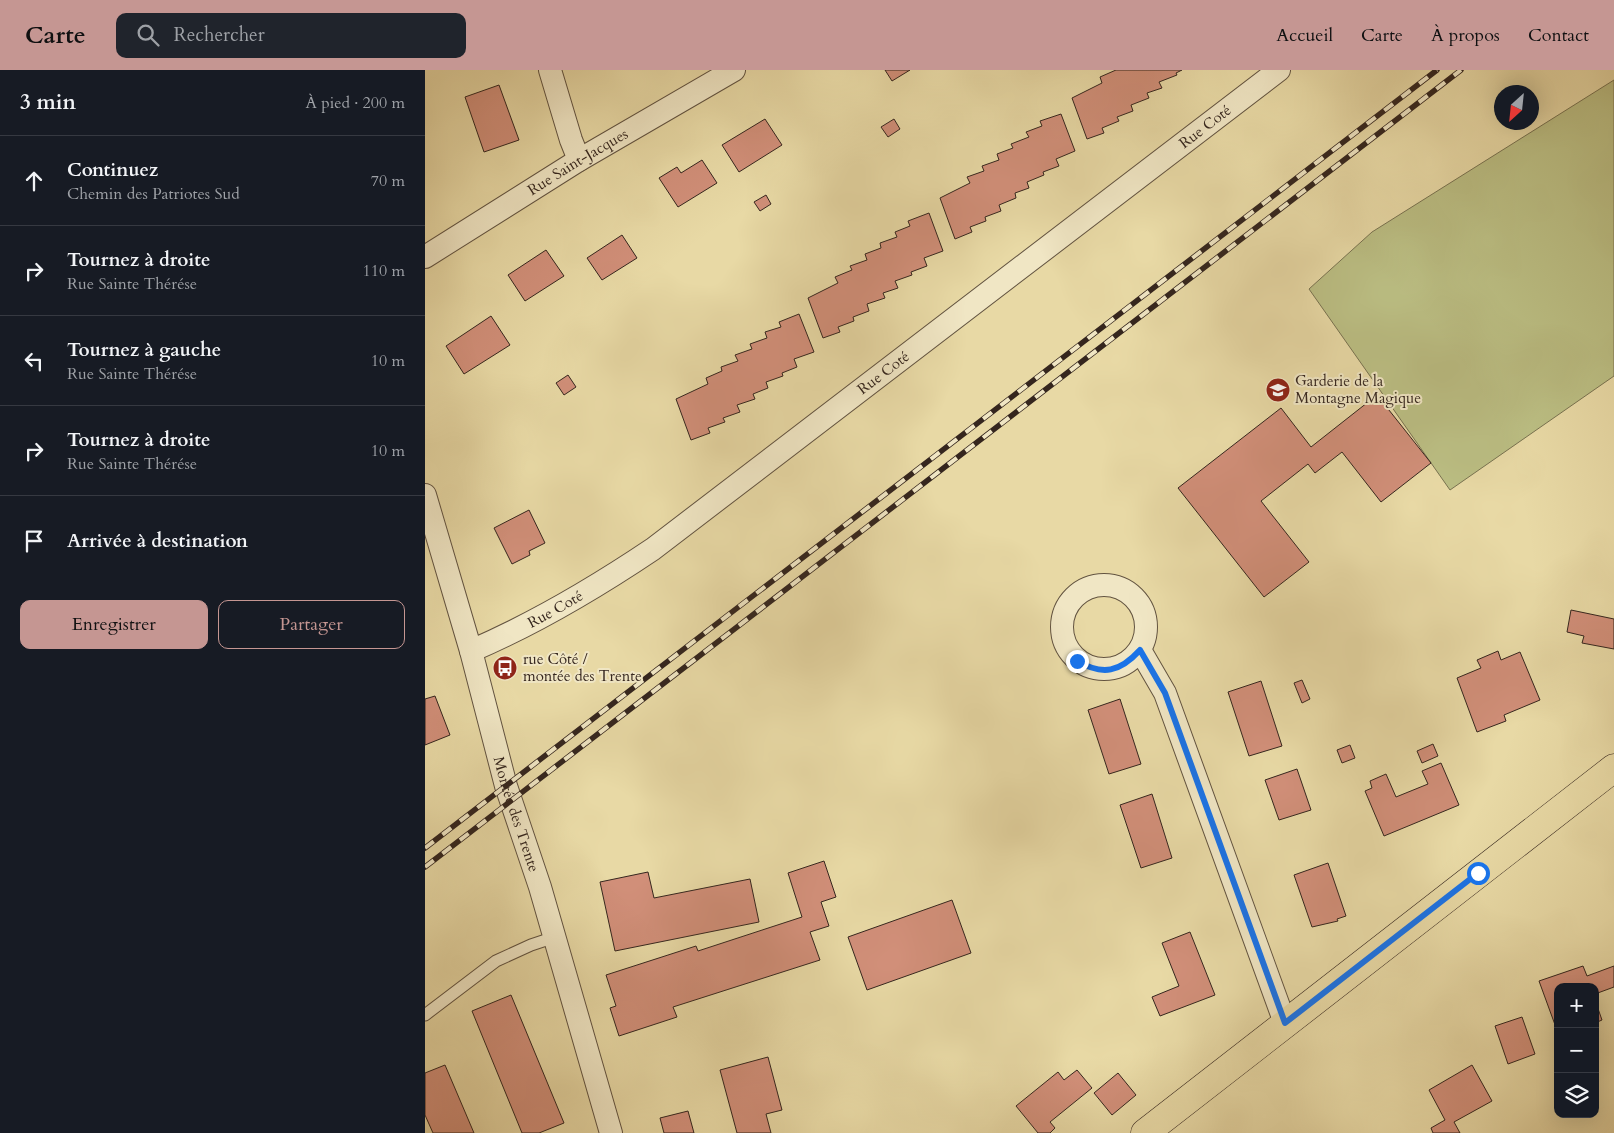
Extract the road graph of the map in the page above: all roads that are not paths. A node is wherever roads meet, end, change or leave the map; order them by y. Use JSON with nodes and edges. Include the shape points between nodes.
{"nodes":[{"id":1,"x":550,"y":70,"type":"edge"},
{"id":2,"x":734,"y":70,"type":"edge"},
{"id":3,"x":1279,"y":70,"type":"edge"},
{"id":4,"x":579,"y":160,"type":"junction"},
{"id":5,"x":425,"y":257,"type":"edge"},
{"id":6,"x":425,"y":495,"type":"edge"},
{"id":7,"x":1140,"y":650,"type":"dead end"},
{"id":8,"x":471,"y":651,"type":"junction"},
{"id":9,"x":1614,"y":768,"type":"edge"},
{"id":10,"x":555,"y":937,"type":"junction"},
{"id":11,"x":425,"y":1015,"type":"edge"},
{"id":12,"x":1285,"y":1023,"type":"junction"},
{"id":13,"x":611,"y":1133,"type":"edge"},
{"id":14,"x":1145,"y":1133,"type":"edge"}],
"edges":[{"from":1,"to":4,"type":"street"},
{"from":2,"to":4,"type":"street","name":"Rue Saint-Jacques"},
{"from":3,"to":8,"type":"street","name":"Rue Coté","via":[[653,549],[568,603],[514,633]]},
{"from":4,"to":5,"type":"street","name":"Rue Saint-Jacques"},
{"from":6,"to":8,"type":"street","name":"Montée des Trente"},
{"from":7,"to":12,"type":"street","via":[[1165,693]]},
{"from":8,"to":10,"type":"street","name":"Montée des Trente","via":[[506,786]]},
{"from":9,"to":12,"type":"main road"},
{"from":10,"to":11,"type":"lane","via":[[496,961]]},
{"from":10,"to":13,"type":"street","name":"Montée des Trente"},
{"from":12,"to":14,"type":"main road"}]}
